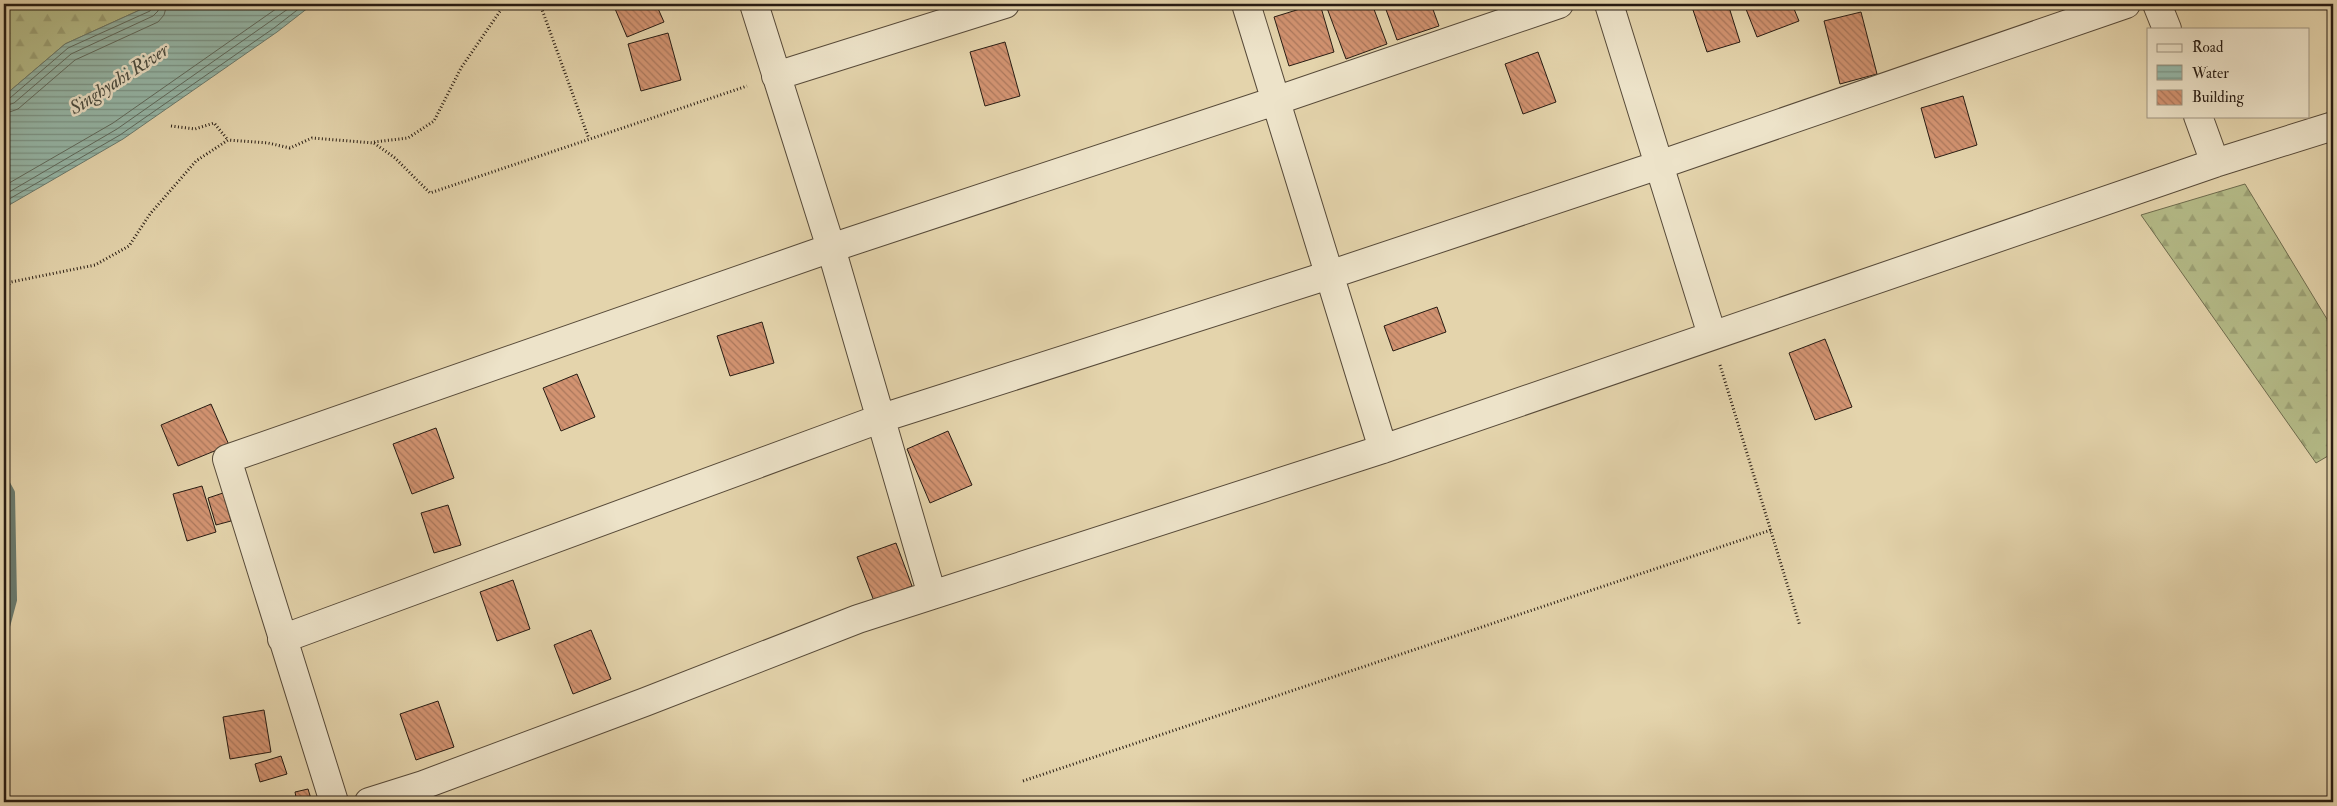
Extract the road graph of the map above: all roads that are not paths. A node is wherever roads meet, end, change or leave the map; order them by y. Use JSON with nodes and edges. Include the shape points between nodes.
{"nodes":[{"id":1,"x":754,"y":4,"type":"edge"},
{"id":2,"x":1005,"y":4,"type":"edge"},
{"id":3,"x":1246,"y":4,"type":"edge"},
{"id":4,"x":1559,"y":4,"type":"edge"},
{"id":5,"x":1609,"y":4,"type":"edge"},
{"id":6,"x":2126,"y":4,"type":"edge"},
{"id":7,"x":2158,"y":4,"type":"edge"},
{"id":8,"x":2166,"y":28,"type":"edge"},
{"id":9,"x":776,"y":76,"type":"junction"},
{"id":10,"x":1275,"y":101,"type":"junction"},
{"id":11,"x":2199,"y":118,"type":"edge"},
{"id":12,"x":2333,"y":126,"type":"edge"},
{"id":13,"x":2216,"y":164,"type":"junction"},
{"id":14,"x":1659,"y":165,"type":"junction"},
{"id":15,"x":831,"y":248,"type":"junction"},
{"id":16,"x":1329,"y":275,"type":"junction"},
{"id":17,"x":1712,"y":336,"type":"junction"},
{"id":18,"x":882,"y":418,"type":"junction"},
{"id":19,"x":1383,"y":449,"type":"junction"},
{"id":20,"x":932,"y":595,"type":"junction"},
{"id":21,"x":282,"y":639,"type":"junction"},
{"id":22,"x":334,"y":802,"type":"edge"},
{"id":23,"x":369,"y":802,"type":"edge"}],
"edges":[{"from":1,"to":9,"type":"street"},
{"from":2,"to":9,"type":"street"},
{"from":3,"to":10,"type":"street"},
{"from":4,"to":10,"type":"street"},
{"from":5,"to":14,"type":"street"},
{"from":6,"to":14,"type":"street"},
{"from":7,"to":8,"type":"street"},
{"from":9,"to":15,"type":"street"},
{"from":10,"to":15,"type":"street"},
{"from":10,"to":16,"type":"street"},
{"from":11,"to":13,"type":"street"},
{"from":12,"to":13,"type":"street"},
{"from":13,"to":17,"type":"street"},
{"from":14,"to":16,"type":"street"},
{"from":14,"to":17,"type":"street"},
{"from":15,"to":18,"type":"street"},
{"from":15,"to":21,"type":"street","via":[[227,459]]},
{"from":16,"to":18,"type":"street"},
{"from":16,"to":19,"type":"street"},
{"from":17,"to":19,"type":"street"},
{"from":18,"to":20,"type":"street"},
{"from":18,"to":21,"type":"street"},
{"from":19,"to":20,"type":"street"},
{"from":20,"to":23,"type":"street","via":[[858,619],[423,785]]},
{"from":21,"to":22,"type":"street"}]}
